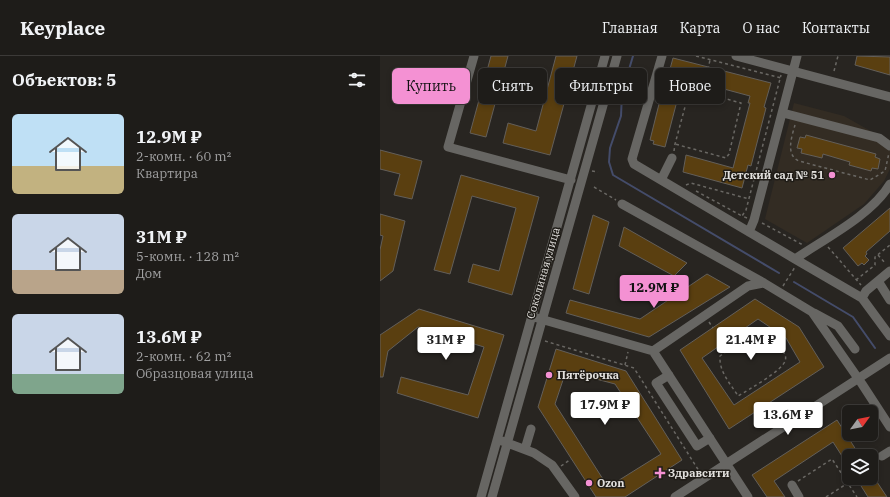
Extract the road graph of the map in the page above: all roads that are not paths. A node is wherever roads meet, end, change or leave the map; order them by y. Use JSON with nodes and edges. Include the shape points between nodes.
{"nodes":[{"id":1,"x":474,"y":56,"type":"edge"},
{"id":2,"x":605,"y":56,"type":"edge"},
{"id":3,"x":617,"y":56,"type":"edge"},
{"id":4,"x":662,"y":56,"type":"edge"},
{"id":5,"x":736,"y":56,"type":"edge"},
{"id":6,"x":797,"y":56,"type":"edge"},
{"id":7,"x":791,"y":76,"type":"junction"},
{"id":8,"x":890,"y":97,"type":"edge"},
{"id":9,"x":783,"y":112,"type":"junction"},
{"id":10,"x":890,"y":146,"type":"edge"},
{"id":11,"x":672,"y":158,"type":"road end"},
{"id":12,"x":571,"y":180,"type":"junction"},
{"id":13,"x":661,"y":180,"type":"junction"},
{"id":14,"x":890,"y":184,"type":"edge"},
{"id":15,"x":622,"y":204,"type":"road end"},
{"id":16,"x":749,"y":232,"type":"junction"},
{"id":17,"x":797,"y":260,"type":"junction"},
{"id":18,"x":888,"y":268,"type":"edge"},
{"id":19,"x":878,"y":281,"type":"junction"},
{"id":20,"x":764,"y":283,"type":"junction"},
{"id":21,"x":864,"y":295,"type":"junction"},
{"id":22,"x":890,"y":300,"type":"edge"},
{"id":23,"x":812,"y":312,"type":"junction"},
{"id":24,"x":532,"y":316,"type":"junction"},
{"id":25,"x":542,"y":320,"type":"junction"},
{"id":26,"x":890,"y":336,"type":"edge"},
{"id":27,"x":855,"y":349,"type":"dead end"},
{"id":28,"x":654,"y":351,"type":"junction"},
{"id":29,"x":890,"y":358,"type":"edge"},
{"id":30,"x":669,"y":375,"type":"junction"},
{"id":31,"x":858,"y":378,"type":"junction"},
{"id":32,"x":890,"y":427,"type":"edge"},
{"id":33,"x":532,"y":429,"type":"dead end"},
{"id":34,"x":710,"y":438,"type":"junction"},
{"id":35,"x":497,"y":440,"type":"junction"},
{"id":36,"x":507,"y":442,"type":"junction"},
{"id":37,"x":525,"y":449,"type":"junction"},
{"id":38,"x":727,"y":464,"type":"junction"},
{"id":39,"x":792,"y":485,"type":"road end"},
{"id":40,"x":481,"y":497,"type":"edge"},
{"id":41,"x":492,"y":497,"type":"edge"},
{"id":42,"x":575,"y":497,"type":"edge"},
{"id":43,"x":676,"y":497,"type":"edge"},
{"id":44,"x":748,"y":497,"type":"edge"},
{"id":45,"x":799,"y":497,"type":"edge"}],
"edges":[{"from":1,"to":12,"type":"street","via":[[448,147]]},
{"from":2,"to":12,"type":"street","name":"Соколиная улица"},
{"from":3,"to":25,"type":"street","name":"Соколиная улица"},
{"from":4,"to":13,"type":"street","via":[[632,159],[634,164]]},
{"from":5,"to":7,"type":"street"},
{"from":6,"to":7,"type":"street"},
{"from":7,"to":8,"type":"street"},
{"from":7,"to":9,"type":"street"},
{"from":9,"to":10,"type":"street","via":[[879,138]]},
{"from":9,"to":16,"type":"street"},
{"from":11,"to":13,"type":"street"},
{"from":12,"to":24,"type":"street","name":"Соколиная улица"},
{"from":13,"to":16,"type":"street"},
{"from":14,"to":17,"type":"street","via":[[870,207]]},
{"from":15,"to":20,"type":"street"},
{"from":16,"to":17,"type":"street"},
{"from":17,"to":21,"type":"street"},
{"from":18,"to":19,"type":"street"},
{"from":19,"to":21,"type":"street"},
{"from":19,"to":22,"type":"street"},
{"from":20,"to":23,"type":"street"},
{"from":20,"to":28,"type":"street","via":[[748,286]]},
{"from":21,"to":26,"type":"street"},
{"from":23,"to":27,"type":"street","via":[[838,326]]},
{"from":23,"to":31,"type":"street"},
{"from":24,"to":25,"type":"street"},
{"from":24,"to":35,"type":"street","name":"Соколиная улица"},
{"from":25,"to":28,"type":"street"},
{"from":25,"to":36,"type":"street","name":"Соколиная улица"},
{"from":28,"to":30,"type":"street"},
{"from":29,"to":31,"type":"street"},
{"from":30,"to":34,"type":"street"},
{"from":30,"to":34,"type":"street","via":[[656,383],[697,446]]},
{"from":31,"to":32,"type":"street"},
{"from":31,"to":38,"type":"street"},
{"from":33,"to":37,"type":"street"},
{"from":34,"to":38,"type":"street"},
{"from":35,"to":36,"type":"street"},
{"from":35,"to":40,"type":"street","name":"Соколиная улица"},
{"from":36,"to":37,"type":"street"},
{"from":36,"to":41,"type":"street","name":"Соколиная улица"},
{"from":37,"to":42,"type":"street","via":[[543,458],[556,470]]},
{"from":38,"to":43,"type":"street"},
{"from":38,"to":44,"type":"street"},
{"from":39,"to":45,"type":"street"}]}
